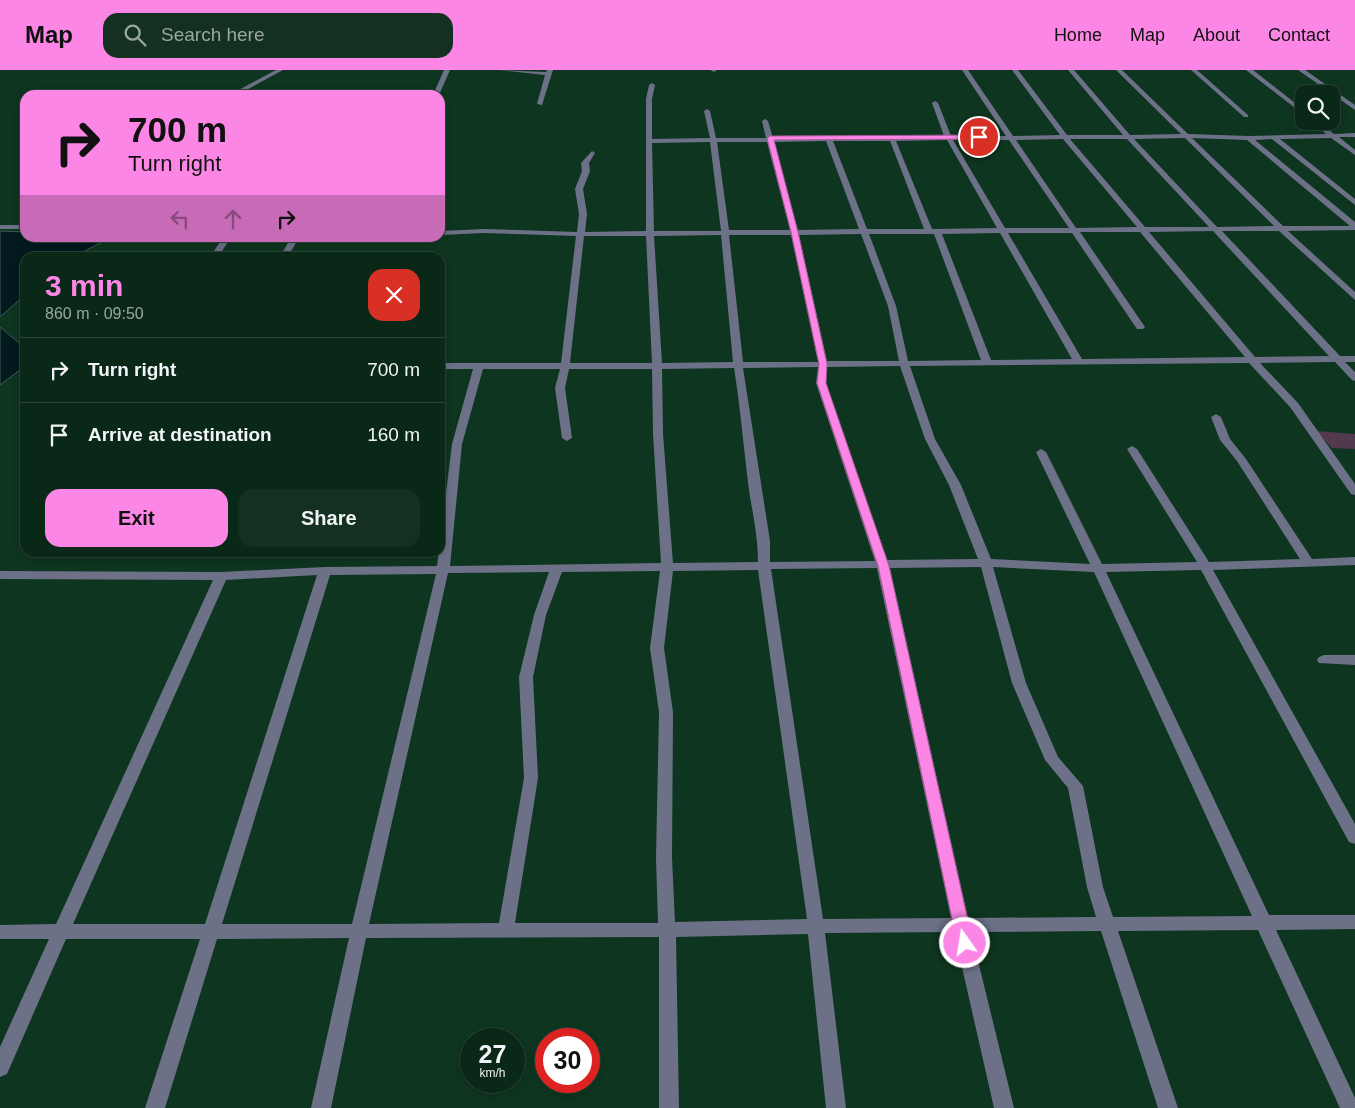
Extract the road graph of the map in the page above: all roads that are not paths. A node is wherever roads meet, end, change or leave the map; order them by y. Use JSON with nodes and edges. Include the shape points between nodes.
{"nodes":[{"id":1,"x":280,"y":70,"type":"edge"},
{"id":2,"x":447,"y":70,"type":"edge"},
{"id":3,"x":501,"y":70,"type":"edge"},
{"id":4,"x":965,"y":70,"type":"edge"},
{"id":5,"x":1016,"y":70,"type":"edge"},
{"id":6,"x":1071,"y":70,"type":"edge"},
{"id":7,"x":1119,"y":70,"type":"edge"},
{"id":8,"x":1194,"y":70,"type":"edge"},
{"id":9,"x":1248,"y":70,"type":"edge"},
{"id":10,"x":1301,"y":70,"type":"edge"},
{"id":11,"x":550,"y":72,"type":"edge"},
{"id":12,"x":652,"y":85,"type":"dead end"},
{"id":13,"x":242,"y":90,"type":"edge"},
{"id":14,"x":438,"y":90,"type":"edge"},
{"id":15,"x":540,"y":104,"type":"dead end"},
{"id":16,"x":935,"y":104,"type":"dead end"},
{"id":17,"x":1295,"y":106,"type":"edge"},
{"id":18,"x":1355,"y":108,"type":"edge"},
{"id":19,"x":707,"y":111,"type":"dead end"},
{"id":20,"x":1246,"y":116,"type":"dead end"},
{"id":21,"x":765,"y":121,"type":"dead end"},
{"id":22,"x":1325,"y":130,"type":"edge"},
{"id":23,"x":1355,"y":135,"type":"edge"},
{"id":24,"x":1189,"y":136,"type":"junction"},
{"id":25,"x":1332,"y":136,"type":"junction"},
{"id":26,"x":948,"y":137,"type":"junction"},
{"id":27,"x":1010,"y":137,"type":"junction"},
{"id":28,"x":1066,"y":137,"type":"junction"},
{"id":29,"x":1129,"y":137,"type":"junction"},
{"id":30,"x":770,"y":138,"type":"junction"},
{"id":31,"x":828,"y":138,"type":"junction"},
{"id":32,"x":892,"y":138,"type":"junction"},
{"id":33,"x":1249,"y":138,"type":"junction"},
{"id":34,"x":1274,"y":138,"type":"junction"},
{"id":35,"x":713,"y":139,"type":"junction"},
{"id":36,"x":649,"y":141,"type":"junction"},
{"id":37,"x":592,"y":153,"type":"dead end"},
{"id":38,"x":1355,"y":153,"type":"edge"},
{"id":39,"x":1355,"y":203,"type":"edge"},
{"id":40,"x":0,"y":227,"type":"edge"},
{"id":41,"x":20,"y":227,"type":"edge"},
{"id":42,"x":1354,"y":228,"type":"edge"},
{"id":43,"x":1216,"y":229,"type":"junction"},
{"id":44,"x":1281,"y":229,"type":"junction"},
{"id":45,"x":1073,"y":230,"type":"junction"},
{"id":46,"x":1143,"y":230,"type":"junction"},
{"id":47,"x":863,"y":231,"type":"junction"},
{"id":48,"x":933,"y":231,"type":"junction"},
{"id":49,"x":1003,"y":231,"type":"junction"},
{"id":50,"x":794,"y":232,"type":"junction"},
{"id":51,"x":445,"y":233,"type":"edge"},
{"id":52,"x":725,"y":233,"type":"junction"},
{"id":53,"x":579,"y":234,"type":"junction"},
{"id":54,"x":650,"y":234,"type":"junction"},
{"id":55,"x":1355,"y":296,"type":"edge"},
{"id":56,"x":1140,"y":327,"type":"dead end"},
{"id":57,"x":1338,"y":359,"type":"junction"},
{"id":58,"x":1355,"y":359,"type":"edge"},
{"id":59,"x":1252,"y":360,"type":"junction"},
{"id":60,"x":1079,"y":362,"type":"junction"},
{"id":61,"x":987,"y":363,"type":"junction"},
{"id":62,"x":823,"y":364,"type":"junction"},
{"id":63,"x":904,"y":364,"type":"junction"},
{"id":64,"x":479,"y":365,"type":"junction"},
{"id":65,"x":738,"y":365,"type":"junction"},
{"id":66,"x":445,"y":366,"type":"edge"},
{"id":67,"x":565,"y":366,"type":"junction"},
{"id":68,"x":657,"y":366,"type":"junction"},
{"id":69,"x":1355,"y":378,"type":"edge"},
{"id":70,"x":1216,"y":417,"type":"dead end"},
{"id":71,"x":567,"y":438,"type":"dead end"},
{"id":72,"x":1132,"y":449,"type":"dead end"},
{"id":73,"x":1041,"y":452,"type":"dead end"},
{"id":74,"x":1355,"y":492,"type":"edge"},
{"id":75,"x":445,"y":552,"type":"edge"},
{"id":76,"x":444,"y":557,"type":"edge"},
{"id":77,"x":1355,"y":561,"type":"edge"},
{"id":78,"x":1308,"y":562,"type":"junction"},
{"id":79,"x":986,"y":563,"type":"junction"},
{"id":80,"x":764,"y":566,"type":"junction"},
{"id":81,"x":883,"y":566,"type":"junction"},
{"id":82,"x":1206,"y":566,"type":"junction"},
{"id":83,"x":667,"y":567,"type":"junction"},
{"id":84,"x":557,"y":568,"type":"junction"},
{"id":85,"x":1098,"y":568,"type":"junction"},
{"id":86,"x":443,"y":570,"type":"junction"},
{"id":87,"x":325,"y":571,"type":"junction"},
{"id":88,"x":221,"y":576,"type":"junction"},
{"id":89,"x":1,"y":577,"type":"edge"},
{"id":90,"x":1324,"y":660,"type":"dead end"},
{"id":91,"x":1355,"y":660,"type":"edge"},
{"id":92,"x":1355,"y":838,"type":"edge"},
{"id":93,"x":1262,"y":921,"type":"junction"},
{"id":94,"x":1355,"y":922,"type":"edge"},
{"id":95,"x":1107,"y":923,"type":"junction"},
{"id":96,"x":961,"y":925,"type":"junction"},
{"id":97,"x":816,"y":926,"type":"junction"},
{"id":98,"x":506,"y":929,"type":"junction"},
{"id":99,"x":359,"y":930,"type":"junction"},
{"id":100,"x":667,"y":930,"type":"junction"},
{"id":101,"x":0,"y":932,"type":"edge"},
{"id":102,"x":211,"y":932,"type":"junction"},
{"id":103,"x":62,"y":933,"type":"junction"},
{"id":104,"x":0,"y":1068,"type":"edge"},
{"id":105,"x":155,"y":1108,"type":"edge"},
{"id":106,"x":320,"y":1108,"type":"edge"},
{"id":107,"x":669,"y":1108,"type":"edge"},
{"id":108,"x":836,"y":1108,"type":"edge"},
{"id":109,"x":1004,"y":1108,"type":"edge"},
{"id":110,"x":1168,"y":1108,"type":"edge"},
{"id":111,"x":1350,"y":1108,"type":"edge"}],
"edges":[{"from":1,"to":13,"type":"street"},
{"from":2,"to":14,"type":"street"},
{"from":3,"to":11,"type":"street"},
{"from":4,"to":27,"type":"street"},
{"from":5,"to":28,"type":"street"},
{"from":6,"to":29,"type":"street"},
{"from":7,"to":24,"type":"street"},
{"from":8,"to":20,"type":"street"},
{"from":9,"to":17,"type":"street"},
{"from":10,"to":18,"type":"street"},
{"from":11,"to":15,"type":"street"},
{"from":12,"to":36,"type":"street"},
{"from":16,"to":26,"type":"street"},
{"from":19,"to":35,"type":"street"},
{"from":21,"to":30,"type":"street"},
{"from":22,"to":25,"type":"street"},
{"from":23,"to":25,"type":"street"},
{"from":24,"to":29,"type":"street"},
{"from":24,"to":33,"type":"street"},
{"from":24,"to":44,"type":"street"},
{"from":25,"to":34,"type":"street"},
{"from":25,"to":38,"type":"street"},
{"from":26,"to":27,"type":"street"},
{"from":26,"to":32,"type":"street"},
{"from":26,"to":49,"type":"street"},
{"from":27,"to":28,"type":"street"},
{"from":27,"to":45,"type":"street"},
{"from":28,"to":29,"type":"street"},
{"from":28,"to":46,"type":"street"},
{"from":29,"to":43,"type":"street"},
{"from":30,"to":31,"type":"street"},
{"from":30,"to":35,"type":"street"},
{"from":30,"to":50,"type":"street"},
{"from":31,"to":32,"type":"street"},
{"from":31,"to":47,"type":"street"},
{"from":32,"to":48,"type":"street"},
{"from":33,"to":34,"type":"street"},
{"from":33,"to":42,"type":"street"},
{"from":34,"to":39,"type":"street"},
{"from":35,"to":36,"type":"street"},
{"from":35,"to":52,"type":"street"},
{"from":36,"to":54,"type":"street"},
{"from":37,"to":53,"type":"street","via":[[585,163],[586,171],[579,189],[583,214]]},
{"from":40,"to":41,"type":"street"},
{"from":42,"to":44,"type":"street"},
{"from":43,"to":44,"type":"street"},
{"from":43,"to":46,"type":"street"},
{"from":43,"to":57,"type":"street"},
{"from":44,"to":55,"type":"street"},
{"from":45,"to":46,"type":"street"},
{"from":45,"to":49,"type":"street"},
{"from":45,"to":56,"type":"street"},
{"from":46,"to":59,"type":"street"},
{"from":47,"to":48,"type":"street"},
{"from":47,"to":50,"type":"street"},
{"from":47,"to":63,"type":"street","via":[[892,306]]},
{"from":48,"to":49,"type":"street"},
{"from":48,"to":61,"type":"street"},
{"from":49,"to":60,"type":"street"},
{"from":50,"to":52,"type":"street"},
{"from":50,"to":62,"type":"street"},
{"from":51,"to":53,"type":"street"},
{"from":52,"to":54,"type":"street"},
{"from":52,"to":65,"type":"street"},
{"from":53,"to":54,"type":"street"},
{"from":53,"to":67,"type":"street"},
{"from":54,"to":68,"type":"street"},
{"from":57,"to":58,"type":"street"},
{"from":57,"to":59,"type":"street"},
{"from":57,"to":69,"type":"street"},
{"from":59,"to":60,"type":"street"},
{"from":59,"to":74,"type":"street","via":[[1294,405]]},
{"from":60,"to":61,"type":"street"},
{"from":61,"to":63,"type":"street"},
{"from":62,"to":63,"type":"street"},
{"from":62,"to":65,"type":"street"},
{"from":62,"to":81,"type":"street","via":[[821,383]]},
{"from":63,"to":79,"type":"street","via":[[930,439],[955,485]]},
{"from":64,"to":66,"type":"street"},
{"from":64,"to":67,"type":"street"},
{"from":64,"to":75,"type":"street","via":[[457,444]]},
{"from":65,"to":68,"type":"street"},
{"from":65,"to":80,"type":"street","via":[[764,541]]},
{"from":67,"to":68,"type":"street"},
{"from":67,"to":71,"type":"street","via":[[560,388]]},
{"from":68,"to":83,"type":"street"},
{"from":70,"to":78,"type":"street","via":[[1225,440],[1241,459]]},
{"from":72,"to":82,"type":"street"},
{"from":73,"to":85,"type":"street"},
{"from":76,"to":86,"type":"street"},
{"from":77,"to":78,"type":"street"},
{"from":78,"to":82,"type":"street"},
{"from":79,"to":81,"type":"street"},
{"from":79,"to":85,"type":"street"},
{"from":79,"to":95,"type":"street","via":[[1019,683],[1052,760],[1074,786],[1095,887]]},
{"from":80,"to":81,"type":"street"},
{"from":80,"to":83,"type":"street"},
{"from":80,"to":97,"type":"street"},
{"from":81,"to":96,"type":"street"},
{"from":82,"to":85,"type":"street"},
{"from":82,"to":92,"type":"street"},
{"from":83,"to":84,"type":"street"},
{"from":83,"to":100,"type":"street","via":[[657,648],[666,712],[664,858]]},
{"from":84,"to":86,"type":"street"},
{"from":84,"to":98,"type":"street","via":[[540,615],[526,677],[531,778]]},
{"from":85,"to":93,"type":"street"},
{"from":86,"to":87,"type":"street"},
{"from":86,"to":99,"type":"street"},
{"from":87,"to":88,"type":"street"},
{"from":87,"to":102,"type":"street"},
{"from":88,"to":89,"type":"street"},
{"from":88,"to":103,"type":"street"},
{"from":90,"to":91,"type":"street"},
{"from":93,"to":94,"type":"street"},
{"from":93,"to":95,"type":"street"},
{"from":93,"to":111,"type":"street"},
{"from":95,"to":96,"type":"street"},
{"from":95,"to":110,"type":"street"},
{"from":96,"to":97,"type":"street"},
{"from":96,"to":109,"type":"street"},
{"from":97,"to":100,"type":"street"},
{"from":97,"to":108,"type":"street"},
{"from":98,"to":99,"type":"street"},
{"from":98,"to":100,"type":"street"},
{"from":99,"to":102,"type":"street"},
{"from":99,"to":106,"type":"street"},
{"from":100,"to":107,"type":"street"},
{"from":101,"to":103,"type":"street"},
{"from":102,"to":103,"type":"street"},
{"from":102,"to":105,"type":"street"},
{"from":103,"to":104,"type":"street"}]}
